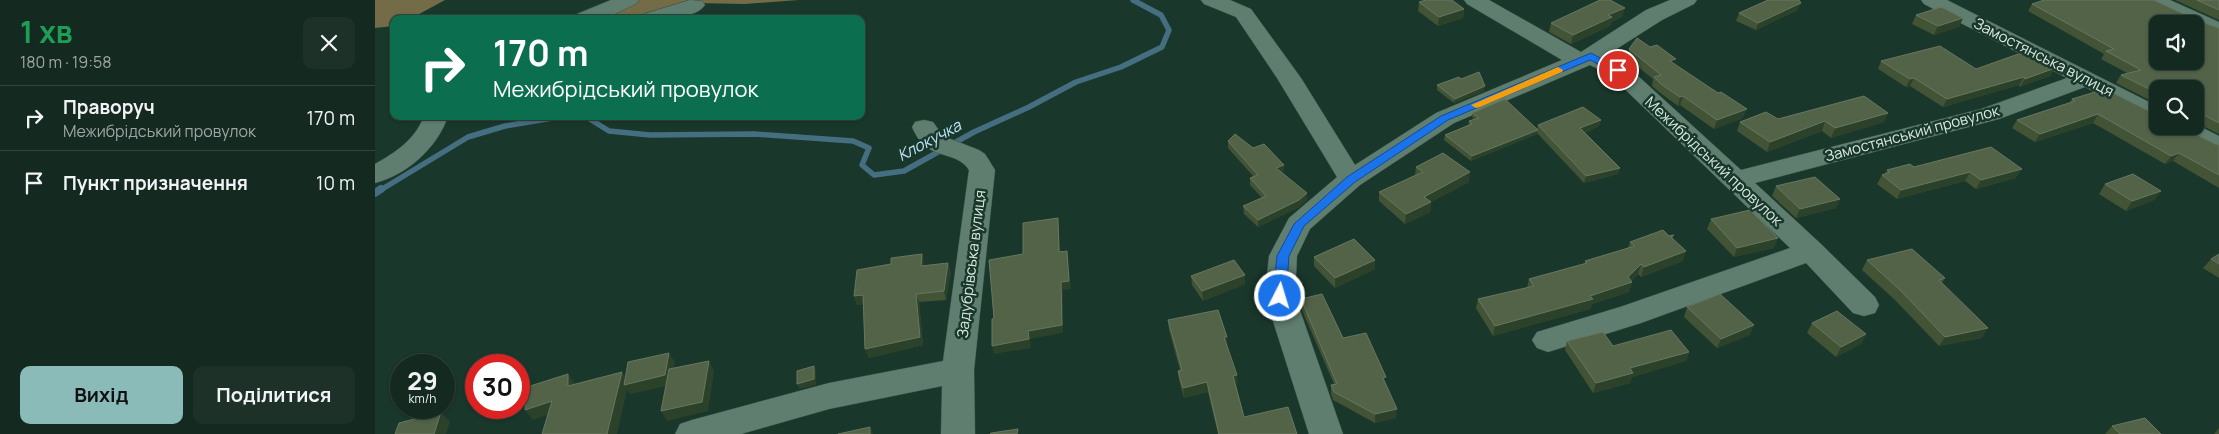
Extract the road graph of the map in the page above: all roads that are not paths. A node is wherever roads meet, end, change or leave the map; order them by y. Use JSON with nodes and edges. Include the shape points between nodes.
{"nodes":[{"id":1,"x":629,"y":0,"type":"edge"},
{"id":2,"x":1211,"y":0,"type":"edge"},
{"id":3,"x":1474,"y":0,"type":"edge"},
{"id":4,"x":1687,"y":0,"type":"edge"},
{"id":5,"x":1931,"y":0,"type":"edge"},
{"id":6,"x":2153,"y":0,"type":"edge"},
{"id":7,"x":695,"y":5,"type":"dead end"},
{"id":8,"x":594,"y":15,"type":"edge"},
{"id":9,"x":664,"y":15,"type":"edge"},
{"id":10,"x":2219,"y":30,"type":"edge"},
{"id":11,"x":1585,"y":58,"type":"junction"},
{"id":12,"x":2086,"y":79,"type":"junction"},
{"id":13,"x":2149,"y":111,"type":"edge"},
{"id":14,"x":435,"y":120,"type":"edge"},
{"id":15,"x":2198,"y":135,"type":"edge"},
{"id":16,"x":939,"y":140,"type":"dead end"},
{"id":17,"x":2219,"y":146,"type":"edge"},
{"id":18,"x":375,"y":175,"type":"edge"},
{"id":19,"x":1351,"y":179,"type":"junction"},
{"id":20,"x":1735,"y":180,"type":"junction"},
{"id":21,"x":1811,"y":251,"type":"junction"},
{"id":22,"x":1863,"y":305,"type":"dead end"},
{"id":23,"x":1547,"y":340,"type":"dead end"},
{"id":24,"x":958,"y":370,"type":"junction"},
{"id":25,"x":691,"y":434,"type":"edge"},
{"id":26,"x":958,"y":434,"type":"edge"},
{"id":27,"x":1326,"y":434,"type":"edge"}],
"edges":[{"from":1,"to":8,"type":"street"},
{"from":2,"to":19,"type":"street","via":[[1244,13],[1289,78]]},
{"from":3,"to":11,"type":"street","name":"Межибрідський провулок"},
{"from":4,"to":11,"type":"street","via":[[1654,15]]},
{"from":5,"to":12,"type":"street","name":"Замостянська вулиця"},
{"from":6,"to":10,"type":"street"},
{"from":7,"to":9,"type":"street"},
{"from":11,"to":19,"type":"street","via":[[1445,118]]},
{"from":11,"to":20,"type":"street","name":"Межибрідський провулок","via":[[1618,70]]},
{"from":12,"to":13,"type":"street","name":"Замостянська вулиця"},
{"from":12,"to":20,"type":"street","name":"Замостянський провулок","via":[[1990,114]]},
{"from":14,"to":18,"type":"street","via":[[433,128],[408,156]]},
{"from":15,"to":17,"type":"street"},
{"from":16,"to":24,"type":"street","name":"Задубрівська вулиця","via":[[975,159],[982,170]]},
{"from":19,"to":27,"type":"street","via":[[1299,224],[1283,256],[1280,296]]},
{"from":20,"to":21,"type":"street","name":"Межибрідський провулок"},
{"from":21,"to":22,"type":"street","name":"Межибрідський провулок"},
{"from":21,"to":23,"type":"street","via":[[1629,315]]},
{"from":24,"to":25,"type":"street","via":[[829,396]]},
{"from":24,"to":26,"type":"street","name":"Задубрівська вулиця"}]}
